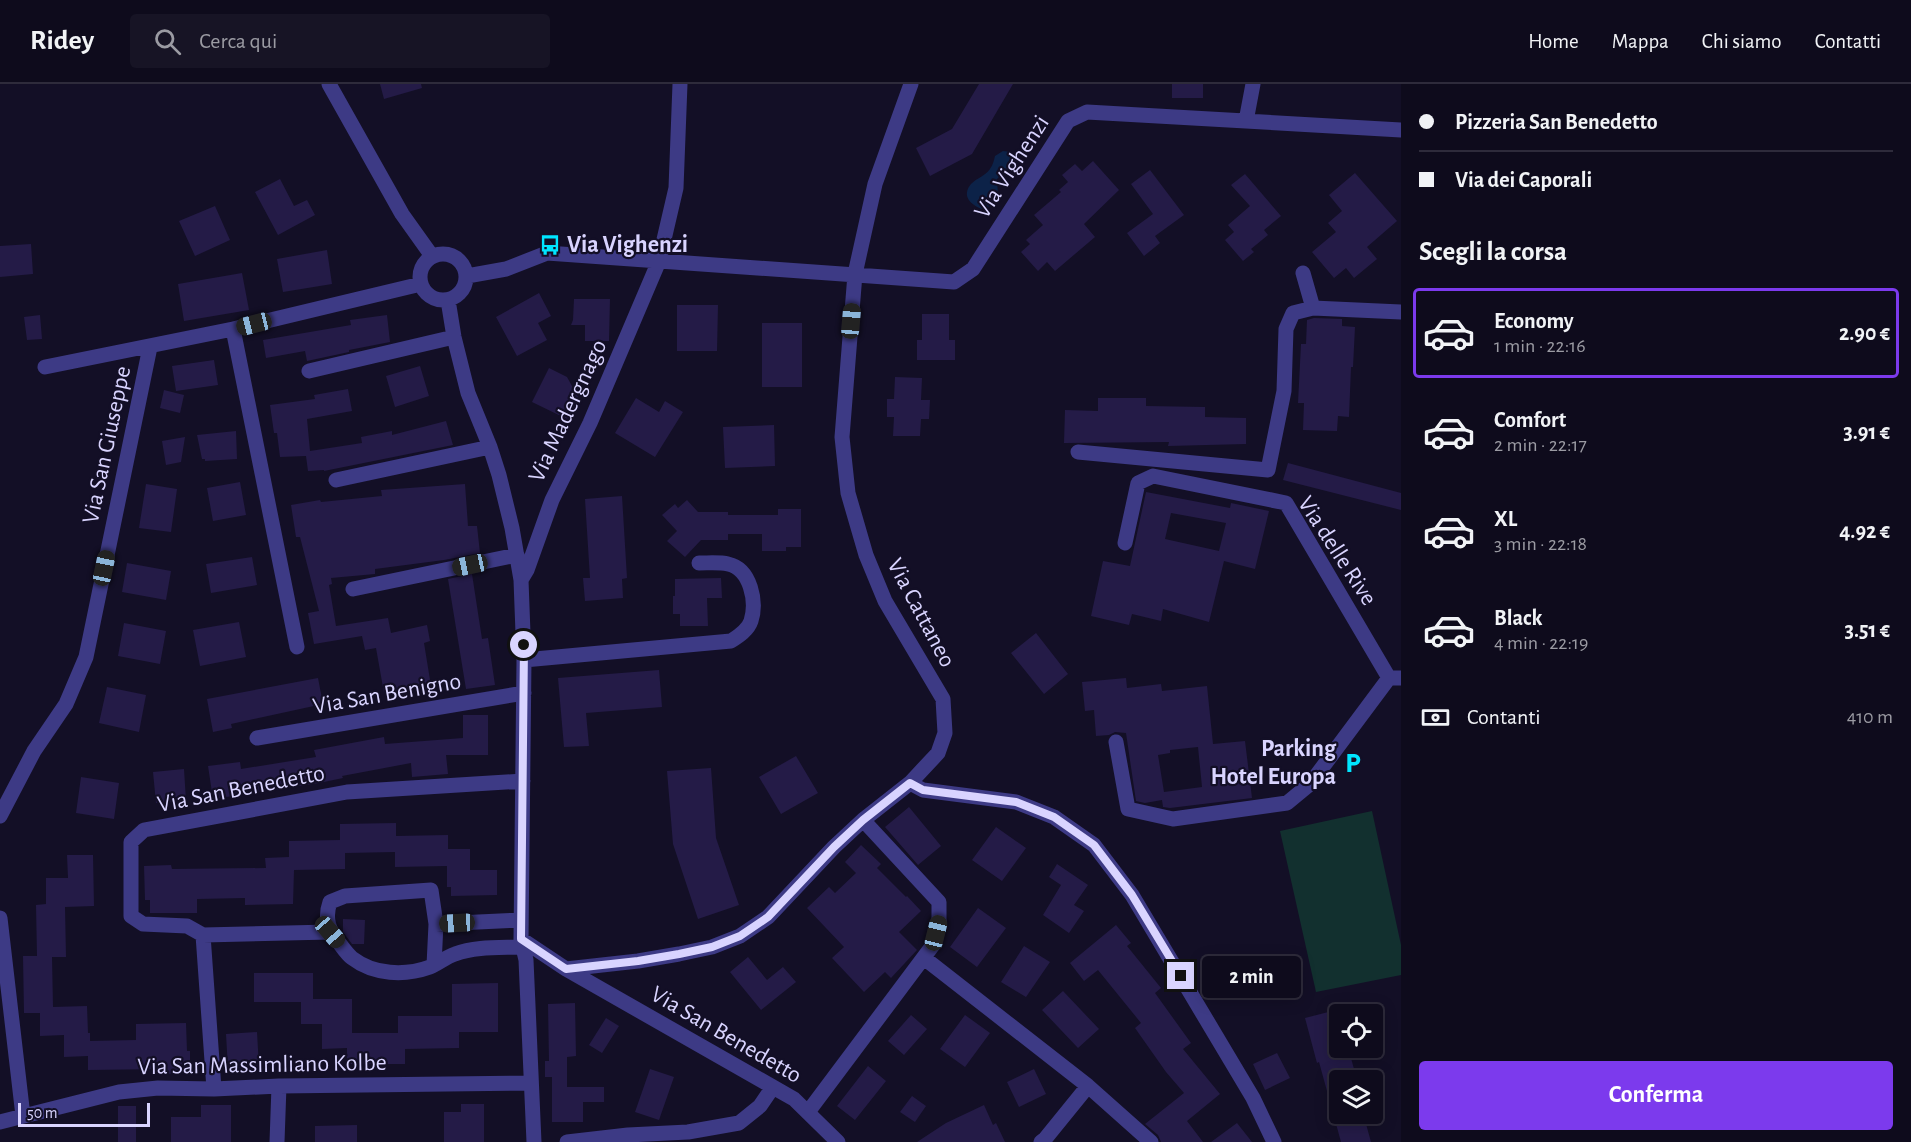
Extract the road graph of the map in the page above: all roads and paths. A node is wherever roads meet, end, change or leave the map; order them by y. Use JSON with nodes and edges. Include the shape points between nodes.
{"nodes":[{"id":1,"x":329,"y":84,"type":"edge"},
{"id":2,"x":680,"y":84,"type":"edge"},
{"id":3,"x":911,"y":84,"type":"edge"},
{"id":4,"x":1253,"y":84,"type":"edge"},
{"id":5,"x":1246,"y":121,"type":"junction"},
{"id":6,"x":1401,"y":130,"type":"edge"},
{"id":7,"x":432,"y":256,"type":"junction"},
{"id":8,"x":659,"y":261,"type":"junction"},
{"id":9,"x":1303,"y":273,"type":"dead end"},
{"id":10,"x":855,"y":274,"type":"junction"},
{"id":11,"x":467,"y":276,"type":"junction"},
{"id":12,"x":421,"y":284,"type":"junction"},
{"id":13,"x":447,"y":300,"type":"junction"},
{"id":14,"x":1313,"y":308,"type":"junction"},
{"id":15,"x":1401,"y":312,"type":"edge"},
{"id":16,"x":234,"y":329,"type":"junction"},
{"id":17,"x":454,"y":338,"type":"junction"},
{"id":18,"x":150,"y":347,"type":"junction"},
{"id":19,"x":45,"y":367,"type":"dead end"},
{"id":20,"x":309,"y":371,"type":"dead end"},
{"id":21,"x":490,"y":447,"type":"junction"},
{"id":22,"x":1078,"y":452,"type":"dead end"},
{"id":23,"x":336,"y":480,"type":"dead end"},
{"id":24,"x":1125,"y":543,"type":"dead end"},
{"id":25,"x":517,"y":555,"type":"junction"},
{"id":26,"x":699,"y":563,"type":"dead end"},
{"id":27,"x":520,"y":580,"type":"junction"},
{"id":28,"x":353,"y":589,"type":"dead end"},
{"id":29,"x":297,"y":647,"type":"dead end"},
{"id":30,"x":524,"y":660,"type":"junction"},
{"id":31,"x":1395,"y":678,"type":"edge"},
{"id":32,"x":524,"y":693,"type":"junction"},
{"id":33,"x":257,"y":738,"type":"dead end"},
{"id":34,"x":1116,"y":742,"type":"dead end"},
{"id":35,"x":523,"y":781,"type":"junction"},
{"id":36,"x":910,"y":783,"type":"junction"},
{"id":37,"x":0,"y":816,"type":"edge"},
{"id":38,"x":863,"y":820,"type":"junction"},
{"id":39,"x":0,"y":918,"type":"edge"},
{"id":40,"x":521,"y":920,"type":"junction"},
{"id":41,"x":436,"y":924,"type":"junction"},
{"id":42,"x":330,"y":932,"type":"junction"},
{"id":43,"x":203,"y":935,"type":"junction"},
{"id":44,"x":524,"y":949,"type":"junction"},
{"id":45,"x":924,"y":958,"type":"junction"},
{"id":46,"x":434,"y":965,"type":"junction"},
{"id":47,"x":566,"y":969,"type":"junction"},
{"id":48,"x":530,"y":1083,"type":"junction"},
{"id":49,"x":279,"y":1086,"type":"junction"},
{"id":50,"x":773,"y":1086,"type":"junction"},
{"id":51,"x":1088,"y":1086,"type":"junction"},
{"id":52,"x":214,"y":1089,"type":"junction"},
{"id":53,"x":808,"y":1112,"type":"junction"},
{"id":54,"x":23,"y":1116,"type":"junction"},
{"id":55,"x":0,"y":1122,"type":"edge"},
{"id":56,"x":277,"y":1142,"type":"edge"},
{"id":57,"x":534,"y":1142,"type":"edge"},
{"id":58,"x":567,"y":1142,"type":"edge"},
{"id":59,"x":838,"y":1142,"type":"edge"},
{"id":60,"x":1041,"y":1142,"type":"edge"},
{"id":61,"x":1151,"y":1142,"type":"edge"},
{"id":62,"x":1274,"y":1142,"type":"edge"}],
"edges":[{"from":1,"to":7,"type":"street","via":[[402,214]]},
{"from":2,"to":8,"type":"street","name":"Via Madergnago","via":[[676,188]]},
{"from":3,"to":10,"type":"street","name":"Via Cattaneo","via":[[874,184]]},
{"from":4,"to":5,"type":"street"},
{"from":5,"to":6,"type":"street","name":"Via Vighenzi"},
{"from":5,"to":10,"type":"street","name":"Via Vighenzi","via":[[1087,112],[1068,121],[973,269],[954,282]]},
{"from":7,"to":11,"type":"street","via":[[450,254],[459,259]]},
{"from":7,"to":12,"type":"street","via":[[420,271]]},
{"from":8,"to":10,"type":"street","name":"Via Vighenzi"},
{"from":8,"to":11,"type":"street","name":"Via Vighenzi","via":[[547,254],[506,269]]},
{"from":8,"to":27,"type":"street","name":"Via Madergnago"},
{"from":9,"to":14,"type":"street"},
{"from":10,"to":36,"type":"street","name":"Via Cattaneo","via":[[842,437],[848,493],[866,555],[885,601],[943,699],[945,733],[938,753]]},
{"from":11,"to":13,"type":"street","via":[[464,288]]},
{"from":12,"to":13,"type":"street","via":[[427,294]]},
{"from":12,"to":16,"type":"street"},
{"from":13,"to":17,"type":"street"},
{"from":14,"to":15,"type":"street"},
{"from":14,"to":22,"type":"street","via":[[1293,313],[1286,329],[1284,391],[1268,470]]},
{"from":16,"to":18,"type":"street"},
{"from":16,"to":29,"type":"street"},
{"from":17,"to":20,"type":"street"},
{"from":17,"to":21,"type":"street","via":[[468,393]]},
{"from":18,"to":19,"type":"street"},
{"from":18,"to":37,"type":"street","name":"Via San Giuseppe","via":[[86,657],[66,704],[34,751]]},
{"from":21,"to":23,"type":"street"},
{"from":21,"to":25,"type":"street"},
{"from":24,"to":31,"type":"street","name":"Via delle Rive","via":[[1138,483],[1153,476],[1286,502]]},
{"from":25,"to":27,"type":"street"},
{"from":25,"to":28,"type":"street"},
{"from":26,"to":30,"type":"street","via":[[730,564],[739,569],[752,589],[751,622],[731,641]]},
{"from":27,"to":30,"type":"street"},
{"from":30,"to":32,"type":"street"},
{"from":31,"to":34,"type":"street","name":"Via delle Rive","via":[[1310,784],[1287,803],[1173,819],[1128,809]]},
{"from":32,"to":33,"type":"street","name":"Via San Benigno"},
{"from":32,"to":35,"type":"street"},
{"from":35,"to":40,"type":"street"},
{"from":35,"to":43,"type":"street","name":"Via San Benedetto","via":[[347,792],[144,830],[131,842],[131,916],[143,924],[187,926]]},
{"from":36,"to":38,"type":"street","name":"Via Cattaneo"},
{"from":36,"to":62,"type":"street","via":[[923,790],[1016,802],[1054,817],[1094,845],[1132,895],[1253,1098]]},
{"from":38,"to":45,"type":"street","via":[[939,902],[933,945]]},
{"from":38,"to":47,"type":"street","name":"Via Cattaneo","via":[[768,917],[740,936],[679,954]]},
{"from":39,"to":54,"type":"street"},
{"from":40,"to":41,"type":"street"},
{"from":40,"to":44,"type":"street"},
{"from":41,"to":42,"type":"street","via":[[430,890],[345,896],[330,902]]},
{"from":41,"to":46,"type":"street"},
{"from":42,"to":43,"type":"street"},
{"from":42,"to":46,"type":"street","via":[[351,958],[370,968],[392,973],[415,972]]},
{"from":43,"to":52,"type":"street"},
{"from":44,"to":46,"type":"street","via":[[471,950],[453,954]]},
{"from":44,"to":47,"type":"street","name":"Via San Benedetto"},
{"from":44,"to":48,"type":"street"},
{"from":45,"to":51,"type":"street"},
{"from":45,"to":53,"type":"street"},
{"from":47,"to":50,"type":"street","name":"Via San Benedetto"},
{"from":48,"to":49,"type":"street","name":"Via San Massimliano Kolbe"},
{"from":48,"to":57,"type":"street"},
{"from":49,"to":52,"type":"street","name":"Via San Massimliano Kolbe"},
{"from":49,"to":56,"type":"street"},
{"from":50,"to":53,"type":"street","name":"Via San Benedetto"},
{"from":50,"to":58,"type":"street","via":[[760,1106],[739,1123],[688,1132]]},
{"from":51,"to":60,"type":"street"},
{"from":51,"to":61,"type":"street"},
{"from":52,"to":54,"type":"street","name":"Via San Massimliano Kolbe","via":[[119,1092]]},
{"from":53,"to":59,"type":"street","name":"Via San Benedetto"},
{"from":54,"to":55,"type":"street","name":"Via San Massimliano Kolbe"}]}
